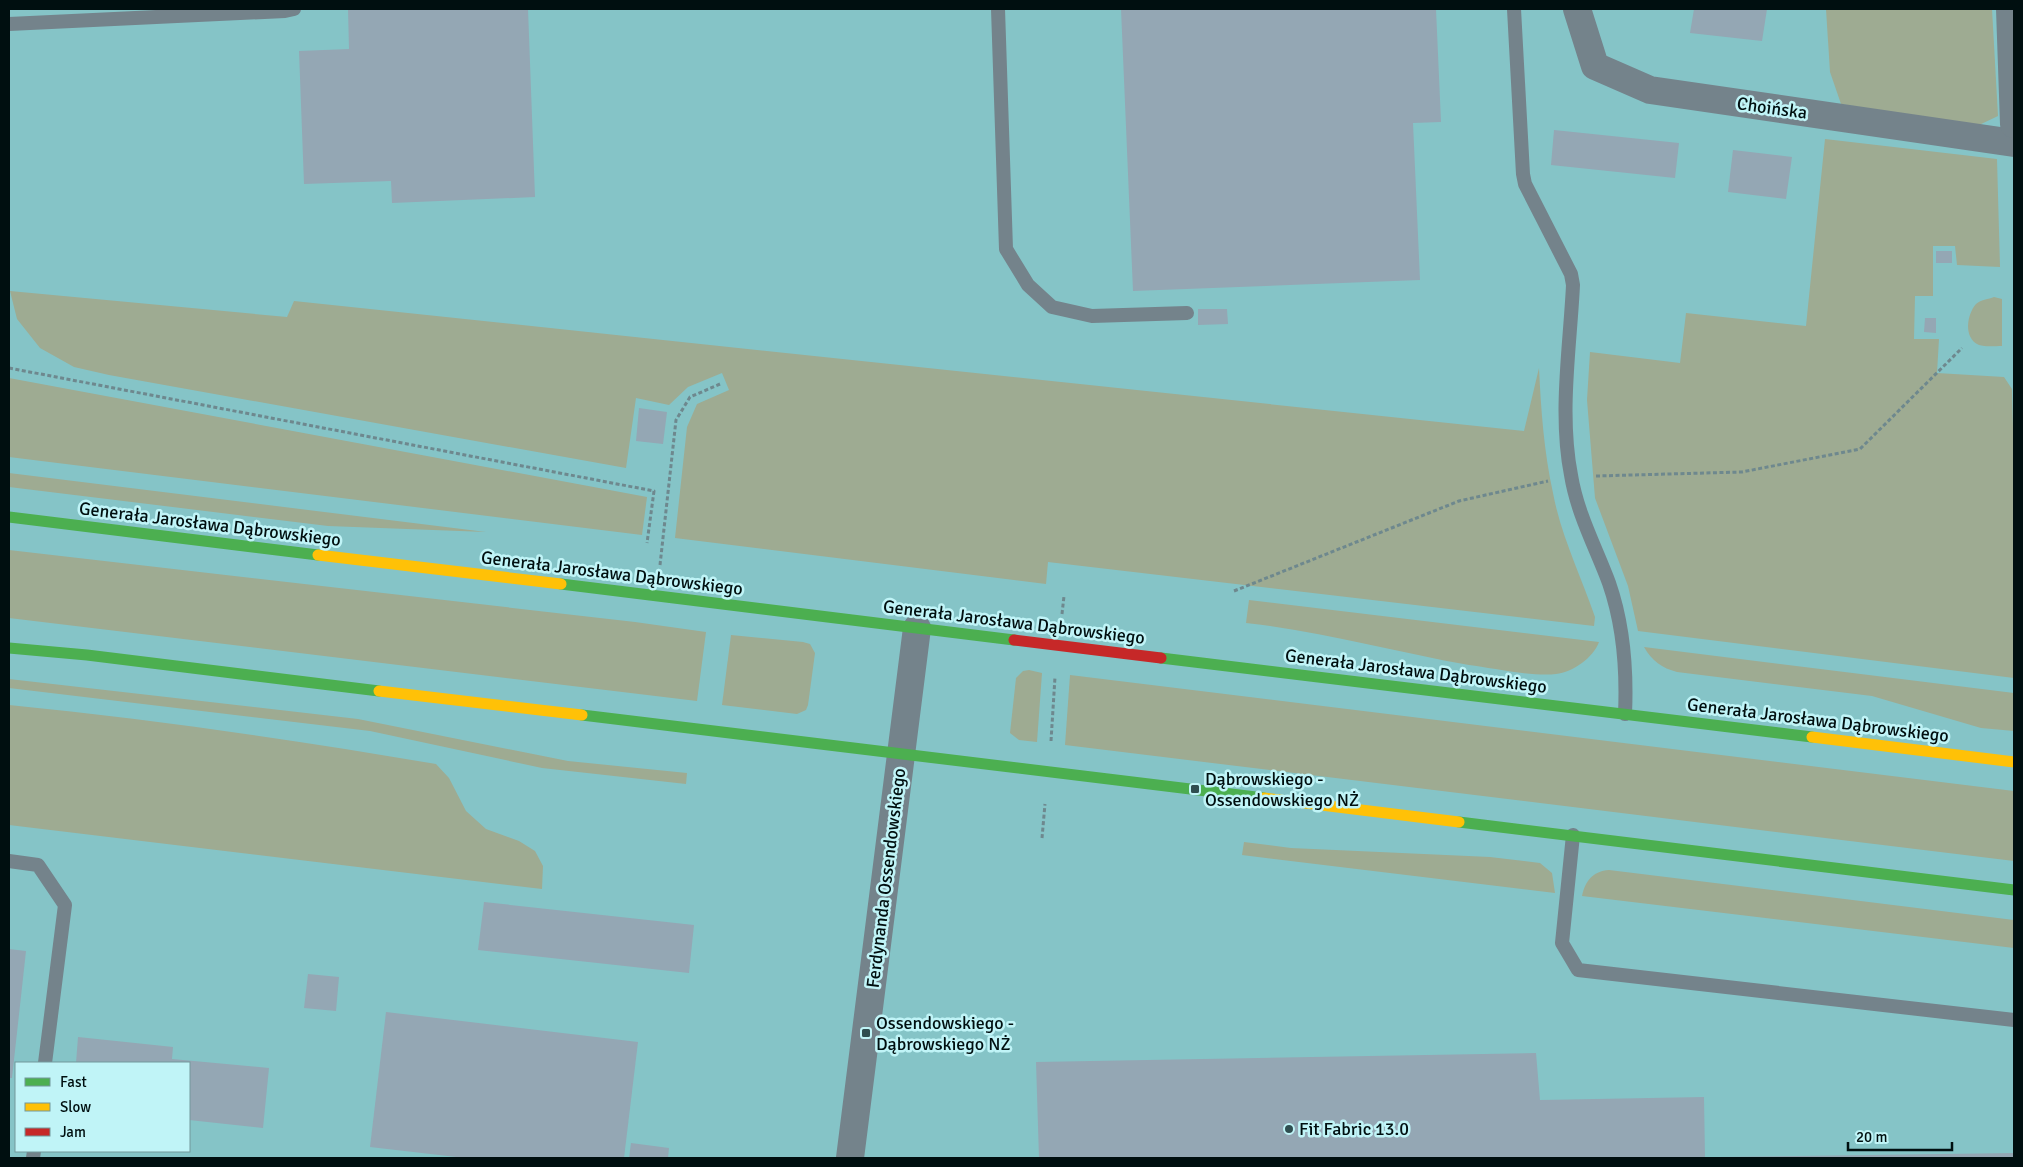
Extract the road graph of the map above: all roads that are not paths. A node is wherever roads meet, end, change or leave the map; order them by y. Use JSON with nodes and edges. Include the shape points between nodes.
{"nodes":[{"id":1,"x":294,"y":9,"type":"edge"},
{"id":2,"x":998,"y":9,"type":"edge"},
{"id":3,"x":1514,"y":9,"type":"edge"},
{"id":4,"x":1576,"y":9,"type":"edge"},
{"id":5,"x":2010,"y":9,"type":"edge"},
{"id":6,"x":9,"y":24,"type":"edge"},
{"id":7,"x":2014,"y":124,"type":"edge"},
{"id":8,"x":2014,"y":143,"type":"edge"},
{"id":9,"x":1187,"y":313,"type":"dead end"},
{"id":10,"x":9,"y":517,"type":"edge"},
{"id":11,"x":917,"y":628,"type":"junction"},
{"id":12,"x":9,"y":648,"type":"edge"},
{"id":13,"x":1625,"y":714,"type":"junction"},
{"id":14,"x":902,"y":754,"type":"junction"},
{"id":15,"x":2014,"y":762,"type":"edge"},
{"id":16,"x":1573,"y":835,"type":"junction"},
{"id":17,"x":9,"y":861,"type":"edge"},
{"id":18,"x":2014,"y":890,"type":"edge"},
{"id":19,"x":2014,"y":1020,"type":"edge"},
{"id":20,"x":45,"y":1062,"type":"edge"},
{"id":21,"x":850,"y":1158,"type":"edge"}],
"edges":[{"from":1,"to":6,"type":"lane"},
{"from":2,"to":9,"type":"lane","via":[[1006,249],[1028,286],[1052,307],[1092,316]]},
{"from":3,"to":13,"type":"lane","via":[[1525,184],[1571,274],[1565,426],[1571,476],[1618,614],[1626,669]]},
{"from":4,"to":8,"type":"street","name":"Choińska","via":[[1595,66],[1650,90]]},
{"from":5,"to":7,"type":"street"},
{"from":10,"to":11,"type":"main road","name":"Generała Jarosława Dąbrowskiego"},
{"from":11,"to":13,"type":"main road","name":"Generała Jarosława Dąbrowskiego"},
{"from":11,"to":14,"type":"street","name":"Ferdynanda Ossendowskiego"},
{"from":12,"to":14,"type":"main road"},
{"from":13,"to":15,"type":"main road","name":"Generała Jarosława Dąbrowskiego"},
{"from":14,"to":16,"type":"main road"},
{"from":14,"to":21,"type":"street","name":"Ferdynanda Ossendowskiego"},
{"from":16,"to":18,"type":"main road"},
{"from":16,"to":19,"type":"lane","via":[[1562,943],[1578,970]]},
{"from":17,"to":20,"type":"lane","via":[[38,865],[65,905]]}]}
